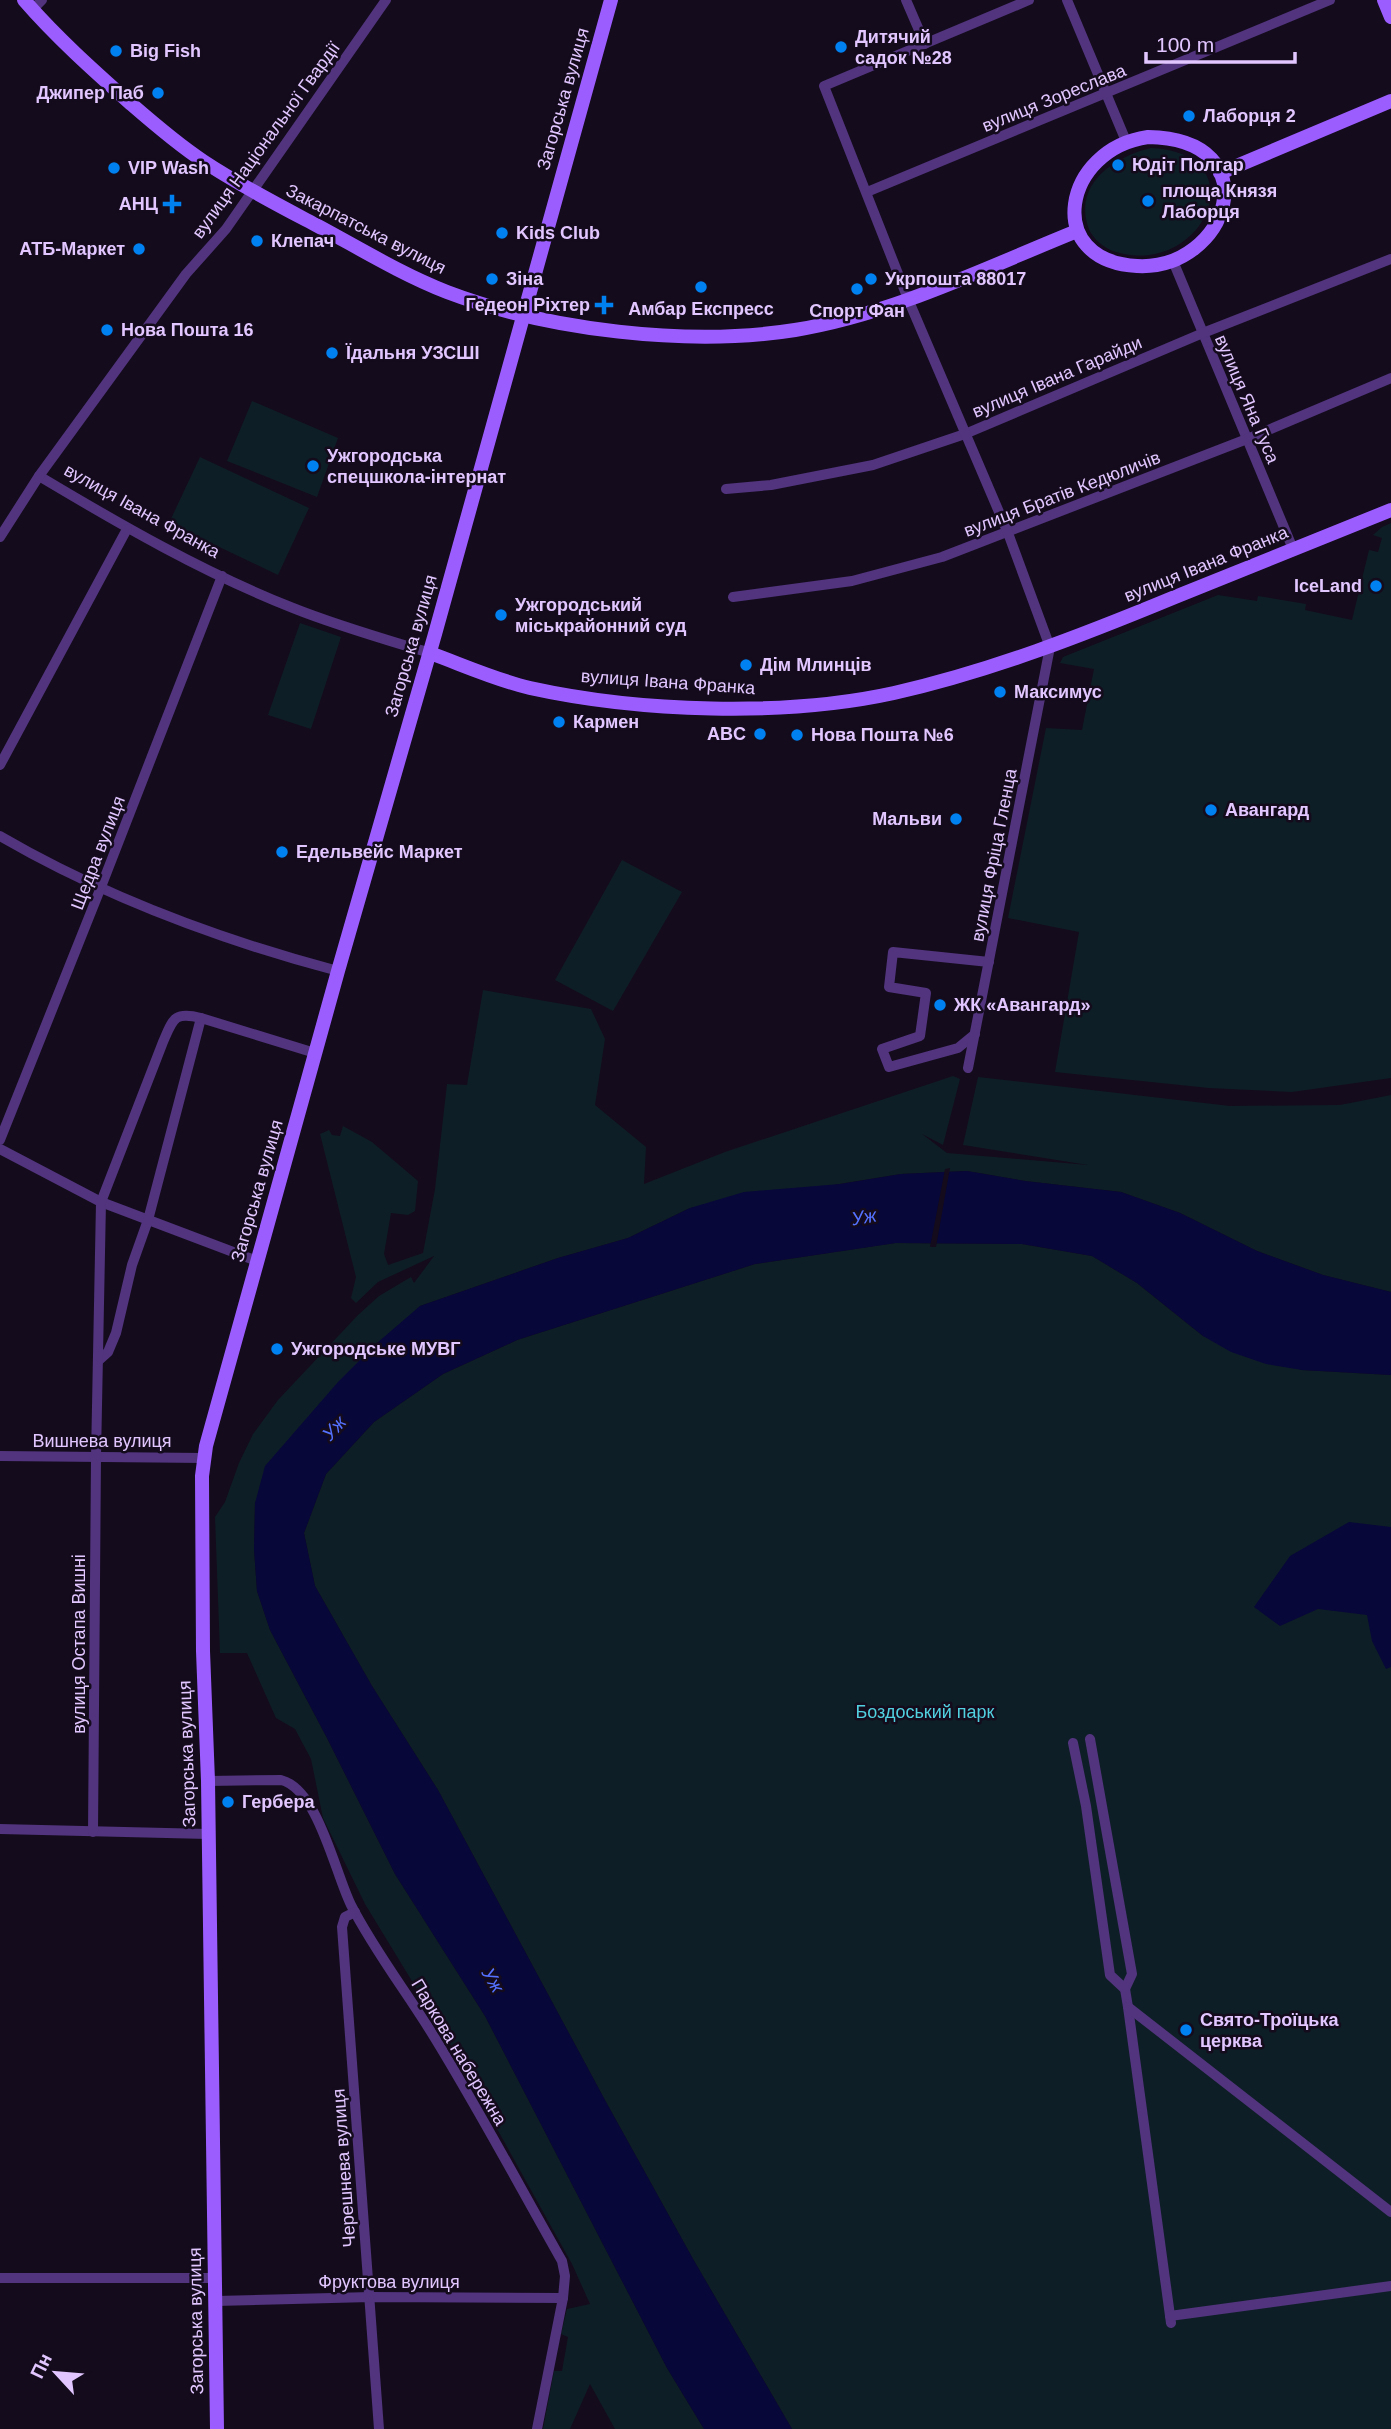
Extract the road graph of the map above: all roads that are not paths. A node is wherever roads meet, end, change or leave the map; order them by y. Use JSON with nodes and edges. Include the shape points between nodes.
{"nodes":[{"id":1,"x":386,"y":0,"type":"edge"},
{"id":2,"x":611,"y":0,"type":"edge"},
{"id":3,"x":906,"y":0,"type":"edge"},
{"id":4,"x":1029,"y":0,"type":"edge"},
{"id":5,"x":1067,"y":0,"type":"edge"},
{"id":6,"x":1330,"y":0,"type":"edge"},
{"id":7,"x":1384,"y":0,"type":"edge"},
{"id":8,"x":33,"y":3,"type":"edge"},
{"id":9,"x":1391,"y":16,"type":"edge"},
{"id":10,"x":925,"y":44,"type":"junction"},
{"id":11,"x":1106,"y":94,"type":"junction"},
{"id":12,"x":1391,"y":101,"type":"edge"},
{"id":13,"x":1126,"y":141,"type":"junction"},
{"id":14,"x":1220,"y":173,"type":"junction"},
{"id":15,"x":253,"y":192,"type":"junction"},
{"id":16,"x":867,"y":192,"type":"junction"},
{"id":17,"x":1077,"y":231,"type":"junction"},
{"id":18,"x":1391,"y":259,"type":"edge"},
{"id":19,"x":1173,"y":261,"type":"junction"},
{"id":20,"x":908,"y":299,"type":"junction"},
{"id":21,"x":522,"y":316,"type":"junction"},
{"id":22,"x":1203,"y":333,"type":"junction"},
{"id":23,"x":1391,"y":378,"type":"edge"},
{"id":24,"x":965,"y":434,"type":"junction"},
{"id":25,"x":1247,"y":439,"type":"junction"},
{"id":26,"x":38,"y":476,"type":"junction"},
{"id":27,"x":726,"y":489,"type":"dead end"},
{"id":28,"x":1391,"y":510,"type":"edge"},
{"id":29,"x":127,"y":528,"type":"junction"},
{"id":30,"x":1008,"y":533,"type":"junction"},
{"id":31,"x":0,"y":537,"type":"edge"},
{"id":32,"x":1293,"y":549,"type":"junction"},
{"id":33,"x":222,"y":576,"type":"junction"},
{"id":34,"x":733,"y":597,"type":"dead end"},
{"id":35,"x":1050,"y":647,"type":"junction"},
{"id":36,"x":430,"y":653,"type":"junction"},
{"id":37,"x":0,"y":765,"type":"edge"},
{"id":38,"x":0,"y":836,"type":"edge"},
{"id":39,"x":102,"y":887,"type":"junction"},
{"id":40,"x":989,"y":962,"type":"junction"},
{"id":41,"x":338,"y":971,"type":"junction"},
{"id":42,"x":201,"y":1018,"type":"junction"},
{"id":43,"x":975,"y":1034,"type":"junction"},
{"id":44,"x":315,"y":1053,"type":"junction"},
{"id":45,"x":968,"y":1068,"type":"dead end"},
{"id":46,"x":0,"y":1140,"type":"edge"},
{"id":47,"x":0,"y":1149,"type":"edge"},
{"id":48,"x":101,"y":1202,"type":"junction"},
{"id":49,"x":148,"y":1220,"type":"junction"},
{"id":50,"x":257,"y":1261,"type":"junction"},
{"id":51,"x":99,"y":1361,"type":"junction"},
{"id":52,"x":0,"y":1456,"type":"edge"},
{"id":53,"x":96,"y":1457,"type":"junction"},
{"id":54,"x":204,"y":1458,"type":"junction"},
{"id":55,"x":1090,"y":1739,"type":"dead end"},
{"id":56,"x":1073,"y":1743,"type":"dead end"},
{"id":57,"x":208,"y":1781,"type":"junction"},
{"id":58,"x":0,"y":1829,"type":"edge"},
{"id":59,"x":93,"y":1832,"type":"junction"},
{"id":60,"x":208,"y":1834,"type":"junction"},
{"id":61,"x":355,"y":1912,"type":"junction"},
{"id":62,"x":1125,"y":1989,"type":"junction"},
{"id":63,"x":1128,"y":2007,"type":"junction"},
{"id":64,"x":1391,"y":2212,"type":"edge"},
{"id":65,"x":0,"y":2278,"type":"edge"},
{"id":66,"x":214,"y":2278,"type":"junction"},
{"id":67,"x":1391,"y":2287,"type":"edge"},
{"id":68,"x":371,"y":2297,"type":"junction"},
{"id":69,"x":563,"y":2298,"type":"junction"},
{"id":70,"x":216,"y":2301,"type":"junction"},
{"id":71,"x":217,"y":2429,"type":"edge"},
{"id":72,"x":379,"y":2429,"type":"edge"},
{"id":73,"x":537,"y":2429,"type":"edge"}],
"edges":[{"from":1,"to":15,"type":"street","name":"вулиця Національної Гвардії"},
{"from":2,"to":21,"type":"street","name":"Загорська вулиця"},
{"from":3,"to":10,"type":"street"},
{"from":4,"to":10,"type":"street"},
{"from":5,"to":11,"type":"street"},
{"from":6,"to":11,"type":"street","name":"вулиця Зореслава"},
{"from":7,"to":9,"type":"street"},
{"from":8,"to":15,"type":"street","name":"Закарпатська вулиця","via":[[97,74],[170,138]]},
{"from":10,"to":16,"type":"street","via":[[824,86]]},
{"from":11,"to":13,"type":"street"},
{"from":11,"to":16,"type":"street","name":"вулиця Зореслава"},
{"from":12,"to":14,"type":"street"},
{"from":13,"to":14,"type":"street","via":[[1181,139],[1207,154]]},
{"from":13,"to":17,"type":"street","via":[[1102,156],[1080,185],[1074,212]]},
{"from":14,"to":19,"type":"street","via":[[1225,185],[1219,216],[1209,234]]},
{"from":15,"to":21,"type":"street","name":"Закарпатська вулиця","via":[[406,274]]},
{"from":15,"to":26,"type":"street","name":"вулиця Національної Гвардії"},
{"from":16,"to":20,"type":"street"},
{"from":17,"to":19,"type":"street","via":[[1111,262],[1137,266]]},
{"from":17,"to":20,"type":"street","name":"Закарпатська вулиця"},
{"from":18,"to":22,"type":"street","name":"вулиця Івана Гарайди"},
{"from":19,"to":22,"type":"street","name":"вулиця Яна Гуса"},
{"from":20,"to":21,"type":"street","name":"Закарпатська вулиця","via":[[832,323],[732,335],[611,330]]},
{"from":20,"to":24,"type":"street"},
{"from":21,"to":36,"type":"street","name":"Загорська вулиця"},
{"from":22,"to":24,"type":"street","name":"вулиця Івана Гарайди"},
{"from":22,"to":25,"type":"street","name":"вулиця Яна Гуса"},
{"from":23,"to":25,"type":"street","name":"вулиця Братів Кедюличів"},
{"from":24,"to":27,"type":"street","name":"вулиця Івана Гарайди","via":[[873,465]]},
{"from":24,"to":30,"type":"street"},
{"from":25,"to":30,"type":"street","name":"вулиця Братів Кедюличів"},
{"from":25,"to":32,"type":"street","name":"вулиця Яна Гуса"},
{"from":26,"to":29,"type":"street","name":"вулиця Івана Франка"},
{"from":26,"to":31,"type":"street","name":"вулиця Національної Гвардії"},
{"from":28,"to":32,"type":"street","name":"вулиця Івана Франка"},
{"from":29,"to":33,"type":"street","name":"вулиця Івана Франка"},
{"from":29,"to":37,"type":"street"},
{"from":30,"to":34,"type":"street","name":"вулиця Братів Кедюличів","via":[[879,575]]},
{"from":30,"to":35,"type":"street"},
{"from":32,"to":35,"type":"street","name":"вулиця Івана Франка"},
{"from":33,"to":36,"type":"street","name":"вулиця Івана Франка","via":[[293,608]]},
{"from":33,"to":39,"type":"street","name":"Щедра вулиця"},
{"from":35,"to":36,"type":"street","name":"вулиця Івана Франка","via":[[892,693],[748,708],[639,703],[556,693],[496,678]]},
{"from":35,"to":40,"type":"street","name":"вулиця Фріца Гленца"},
{"from":36,"to":41,"type":"street","name":"Загорська вулиця"},
{"from":38,"to":39,"type":"street"},
{"from":39,"to":41,"type":"street","via":[[222,936]]},
{"from":39,"to":46,"type":"street","name":"Щедра вулиця"},
{"from":40,"to":43,"type":"street","name":"вулиця Фріца Гленца"},
{"from":40,"to":43,"type":"street","via":[[893,952],[889,987],[926,993],[920,1037],[882,1049],[889,1067],[958,1048]]},
{"from":41,"to":44,"type":"street","name":"Загорська вулиця"},
{"from":42,"to":44,"type":"street"},
{"from":42,"to":48,"type":"street","via":[[186,1014],[172,1022]]},
{"from":42,"to":49,"type":"street"},
{"from":43,"to":45,"type":"street","name":"вулиця Фріца Гленца"},
{"from":44,"to":50,"type":"street","name":"Загорська вулиця"},
{"from":47,"to":48,"type":"street"},
{"from":48,"to":49,"type":"street"},
{"from":48,"to":51,"type":"street","name":"вулиця Остапа Вишні"},
{"from":49,"to":50,"type":"street"},
{"from":49,"to":51,"type":"street","via":[[116,1333]]},
{"from":50,"to":54,"type":"street","name":"Загорська вулиця"},
{"from":51,"to":53,"type":"street","name":"вулиця Остапа Вишні"},
{"from":52,"to":53,"type":"street","name":"Вишнева вулиця"},
{"from":53,"to":54,"type":"street","name":"Вишнева вулиця"},
{"from":53,"to":59,"type":"street","name":"вулиця Остапа Вишні"},
{"from":54,"to":57,"type":"street","name":"Загорська вулиця"},
{"from":55,"to":62,"type":"street","via":[[1132,1974]]},
{"from":56,"to":62,"type":"street","via":[[1111,1975]]},
{"from":57,"to":60,"type":"street","name":"Загорська вулиця"},
{"from":57,"to":61,"type":"street","name":"Паркова набережна","via":[[281,1780],[298,1788],[315,1815]]},
{"from":58,"to":59,"type":"street"},
{"from":59,"to":60,"type":"street"},
{"from":60,"to":66,"type":"street","name":"Загорська вулиця"},
{"from":61,"to":68,"type":"street","name":"Черешнева вулиця","via":[[345,1917],[342,1927]]},
{"from":61,"to":69,"type":"street","name":"Паркова набережна","via":[[436,2040],[562,2261]]},
{"from":62,"to":63,"type":"street"},
{"from":63,"to":64,"type":"street"},
{"from":63,"to":67,"type":"street","via":[[1171,2320]]},
{"from":65,"to":66,"type":"street"},
{"from":66,"to":70,"type":"street","name":"Загорська вулиця"},
{"from":68,"to":69,"type":"street","name":"Фруктова вулиця"},
{"from":68,"to":70,"type":"street","name":"Фруктова вулиця"},
{"from":68,"to":72,"type":"street","name":"Черешнева вулиця"},
{"from":69,"to":73,"type":"street","name":"Паркова набережна"},
{"from":70,"to":71,"type":"street","name":"Загорська вулиця"}]}
